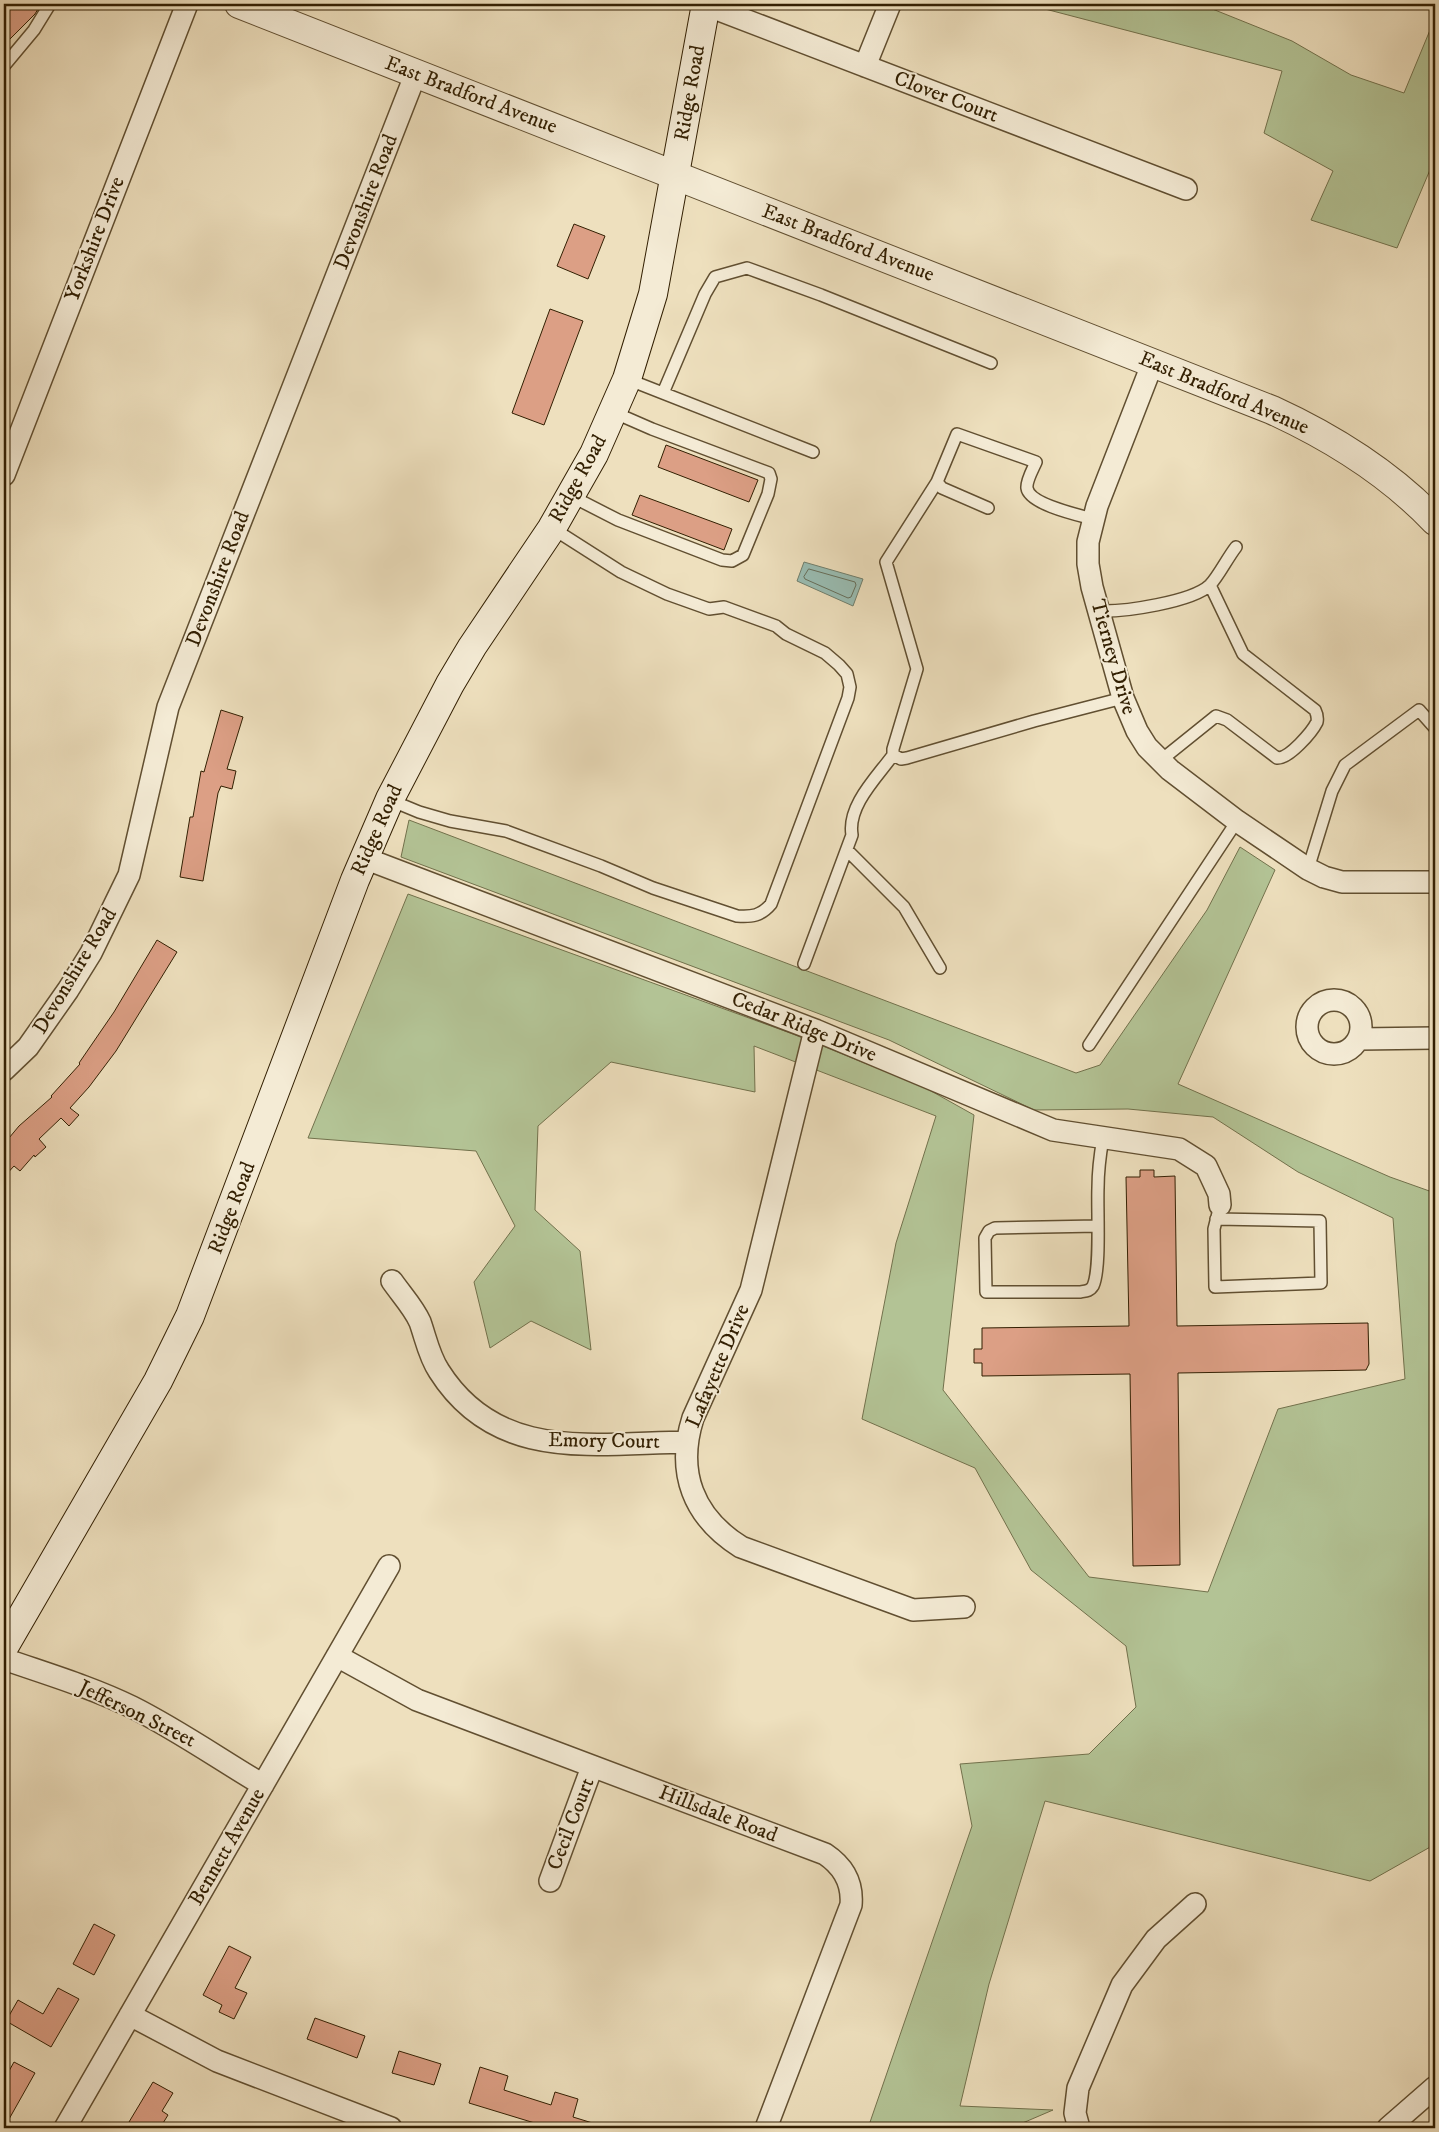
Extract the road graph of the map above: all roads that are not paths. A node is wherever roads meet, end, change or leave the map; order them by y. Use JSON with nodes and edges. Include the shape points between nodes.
{"nodes":[{"id":1,"x":50,"y":4,"type":"edge"},
{"id":2,"x":187,"y":4,"type":"edge"},
{"id":3,"x":239,"y":4,"type":"edge"},
{"id":4,"x":706,"y":4,"type":"edge"},
{"id":5,"x":890,"y":4,"type":"edge"},
{"id":6,"x":4,"y":66,"type":"edge"},
{"id":7,"x":865,"y":66,"type":"junction"},
{"id":8,"x":416,"y":73,"type":"junction"},
{"id":9,"x":676,"y":175,"type":"junction"},
{"id":10,"x":1186,"y":189,"type":"dead end"},
{"id":11,"x":1153,"y":362,"type":"junction"},
{"id":12,"x":991,"y":363,"type":"dead end"},
{"id":13,"x":627,"y":379,"type":"junction"},
{"id":14,"x":663,"y":393,"type":"junction"},
{"id":15,"x":613,"y":412,"type":"junction"},
{"id":16,"x":813,"y":452,"type":"dead end"},
{"id":17,"x":4,"y":475,"type":"edge"},
{"id":18,"x":937,"y":482,"type":"junction"},
{"id":19,"x":571,"y":496,"type":"junction"},
{"id":20,"x":988,"y":508,"type":"dead end"},
{"id":21,"x":1093,"y":520,"type":"junction"},
{"id":22,"x":1435,"y":521,"type":"edge"},
{"id":23,"x":552,"y":528,"type":"junction"},
{"id":24,"x":1236,"y":547,"type":"dead end"},
{"id":25,"x":1210,"y":585,"type":"junction"},
{"id":26,"x":1099,"y":610,"type":"junction"},
{"id":27,"x":1123,"y":698,"type":"junction"},
{"id":28,"x":1435,"y":728,"type":"edge"},
{"id":29,"x":893,"y":755,"type":"junction"},
{"id":30,"x":1160,"y":761,"type":"junction"},
{"id":31,"x":390,"y":800,"type":"junction"},
{"id":32,"x":1237,"y":821,"type":"junction"},
{"id":33,"x":847,"y":850,"type":"junction"},
{"id":34,"x":364,"y":858,"type":"junction"},
{"id":35,"x":1308,"y":869,"type":"junction"},
{"id":36,"x":1435,"y":882,"type":"edge"},
{"id":37,"x":804,"y":964,"type":"dead end"},
{"id":38,"x":940,"y":968,"type":"dead end"},
{"id":39,"x":815,"y":1030,"type":"junction"},
{"id":40,"x":1435,"y":1038,"type":"edge"},
{"id":41,"x":1359,"y":1039,"type":"dead end"},
{"id":42,"x":1089,"y":1045,"type":"dead end"},
{"id":43,"x":4,"y":1070,"type":"edge"},
{"id":44,"x":1103,"y":1138,"type":"junction"},
{"id":45,"x":1218,"y":1212,"type":"junction"},
{"id":46,"x":1098,"y":1226,"type":"junction"},
{"id":47,"x":392,"y":1281,"type":"dead end"},
{"id":48,"x":686,"y":1442,"type":"junction"},
{"id":49,"x":389,"y":1566,"type":"dead end"},
{"id":50,"x":964,"y":1607,"type":"dead end"},
{"id":51,"x":4,"y":1647,"type":"edge"},
{"id":52,"x":337,"y":1656,"type":"junction"},
{"id":53,"x":4,"y":1658,"type":"edge"},
{"id":54,"x":592,"y":1767,"type":"junction"},
{"id":55,"x":263,"y":1785,"type":"junction"},
{"id":56,"x":550,"y":1881,"type":"dead end"},
{"id":57,"x":1195,"y":1904,"type":"dead end"},
{"id":58,"x":130,"y":2015,"type":"junction"},
{"id":59,"x":1435,"y":2088,"type":"edge"},
{"id":60,"x":65,"y":2128,"type":"edge"},
{"id":61,"x":390,"y":2128,"type":"edge"},
{"id":62,"x":766,"y":2128,"type":"edge"},
{"id":63,"x":1079,"y":2128,"type":"edge"},
{"id":64,"x":1388,"y":2128,"type":"edge"}],
"edges":[{"from":1,"to":6,"type":"lane","via":[[34,30]]},
{"from":2,"to":17,"type":"street","name":"Yorkshire Drive"},
{"from":3,"to":8,"type":"main road","name":"East Bradford Avenue"},
{"from":4,"to":7,"type":"street","name":"Clover Court"},
{"from":4,"to":9,"type":"main road","name":"Ridge Road"},
{"from":5,"to":7,"type":"street"},
{"from":7,"to":10,"type":"street","name":"Clover Court"},
{"from":8,"to":9,"type":"main road","name":"East Bradford Avenue"},
{"from":8,"to":43,"type":"street","name":"Devonshire Road","via":[[168,707],[129,875],[91,953],[68,990],[28,1047]]},
{"from":9,"to":11,"type":"main road","name":"East Bradford Avenue"},
{"from":9,"to":13,"type":"main road","name":"Ridge Road","via":[[653,294]]},
{"from":11,"to":21,"type":"street","name":"Tierney Drive"},
{"from":11,"to":22,"type":"main road","name":"East Bradford Avenue","via":[[1272,410],[1331,440],[1386,477]]},
{"from":12,"to":14,"type":"lane","via":[[747,268],[716,277],[705,294]]},
{"from":13,"to":14,"type":"lane"},
{"from":13,"to":15,"type":"main road","name":"Ridge Road"},
{"from":14,"to":16,"type":"lane"},
{"from":15,"to":19,"type":"main road","name":"Ridge Road"},
{"from":15,"to":19,"type":"lane","via":[[769,473],[768,494],[743,555],[732,561],[722,560],[618,520]]},
{"from":18,"to":20,"type":"lane","via":[[942,488]]},
{"from":18,"to":21,"type":"lane","via":[[956,434],[1036,462],[1026,486],[1036,501]]},
{"from":18,"to":29,"type":"lane","via":[[886,562],[917,670]]},
{"from":19,"to":23,"type":"main road","name":"Ridge Road"},
{"from":21,"to":26,"type":"street","name":"Tierney Drive","via":[[1088,564]]},
{"from":23,"to":31,"type":"main road","name":"Ridge Road","via":[[472,647]]},
{"from":23,"to":31,"type":"lane","via":[[621,572],[666,594],[709,609],[724,607],[776,626],[824,653],[847,674],[848,698],[771,904],[764,913],[751,917],[737,916],[653,888],[506,831],[450,821]]},
{"from":24,"to":25,"type":"lane"},
{"from":25,"to":26,"type":"lane","via":[[1189,598],[1115,612]]},
{"from":25,"to":30,"type":"lane","via":[[1243,654],[1315,710],[1316,722],[1292,753],[1277,758],[1227,720],[1216,716]]},
{"from":26,"to":27,"type":"street","name":"Tierney Drive"},
{"from":27,"to":29,"type":"lane","via":[[907,758]]},
{"from":27,"to":30,"type":"street","name":"Tierney Drive","via":[[1136,731]]},
{"from":28,"to":35,"type":"lane","via":[[1419,710],[1345,765],[1332,791]]},
{"from":29,"to":33,"type":"lane","via":[[852,817],[852,835]]},
{"from":30,"to":32,"type":"street","name":"Tierney Drive"},
{"from":31,"to":34,"type":"main road","name":"Ridge Road"},
{"from":32,"to":35,"type":"street","name":"Tierney Drive"},
{"from":32,"to":42,"type":"lane"},
{"from":33,"to":37,"type":"lane"},
{"from":33,"to":38,"type":"lane","via":[[904,907]]},
{"from":34,"to":39,"type":"street","name":"Cedar Ridge Drive"},
{"from":34,"to":51,"type":"main road","name":"Ridge Road","via":[[190,1316],[158,1381]]},
{"from":35,"to":36,"type":"street","name":"Tierney Drive","via":[[1342,882]]},
{"from":39,"to":44,"type":"street","name":"Cedar Ridge Drive","via":[[1053,1130]]},
{"from":39,"to":48,"type":"street","name":"Lafayette Drive","via":[[751,1290],[693,1418]]},
{"from":40,"to":41,"type":"street"},
{"from":44,"to":45,"type":"street","name":"Cedar Ridge Drive","via":[[1180,1149],[1206,1166],[1219,1194]]},
{"from":44,"to":46,"type":"lane"},
{"from":45,"to":45,"type":"lane","via":[[1214,1229],[1215,1287],[1321,1283],[1320,1221]]},
{"from":46,"to":46,"type":"lane","via":[[995,1228],[985,1238],[986,1292],[1088,1291],[1096,1274]]},
{"from":47,"to":48,"type":"street","name":"Emory Court","via":[[419,1320],[439,1370],[461,1399],[490,1421],[524,1437],[552,1443]]},
{"from":48,"to":50,"type":"street","name":"Lafayette Drive","via":[[688,1476],[698,1504],[716,1528],[741,1547],[913,1610]]},
{"from":49,"to":52,"type":"street","name":"Bennett Avenue"},
{"from":52,"to":54,"type":"street","name":"Hillsdale Road","via":[[417,1700]]},
{"from":52,"to":55,"type":"street","name":"Bennett Avenue"},
{"from":53,"to":55,"type":"street","name":"Jefferson Street","via":[[130,1706],[198,1743]]},
{"from":54,"to":56,"type":"street","name":"Cecil Court"},
{"from":54,"to":62,"type":"street","name":"Hillsdale Road","via":[[824,1854],[838,1864],[848,1879],[851,1905]]},
{"from":55,"to":58,"type":"street","name":"Bennett Avenue"},
{"from":57,"to":63,"type":"street","via":[[1156,1939],[1122,1985],[1078,2088],[1075,2113]]},
{"from":58,"to":60,"type":"street","name":"Bennett Avenue"},
{"from":58,"to":61,"type":"street","via":[[217,2061]]},
{"from":59,"to":64,"type":"street"}]}
